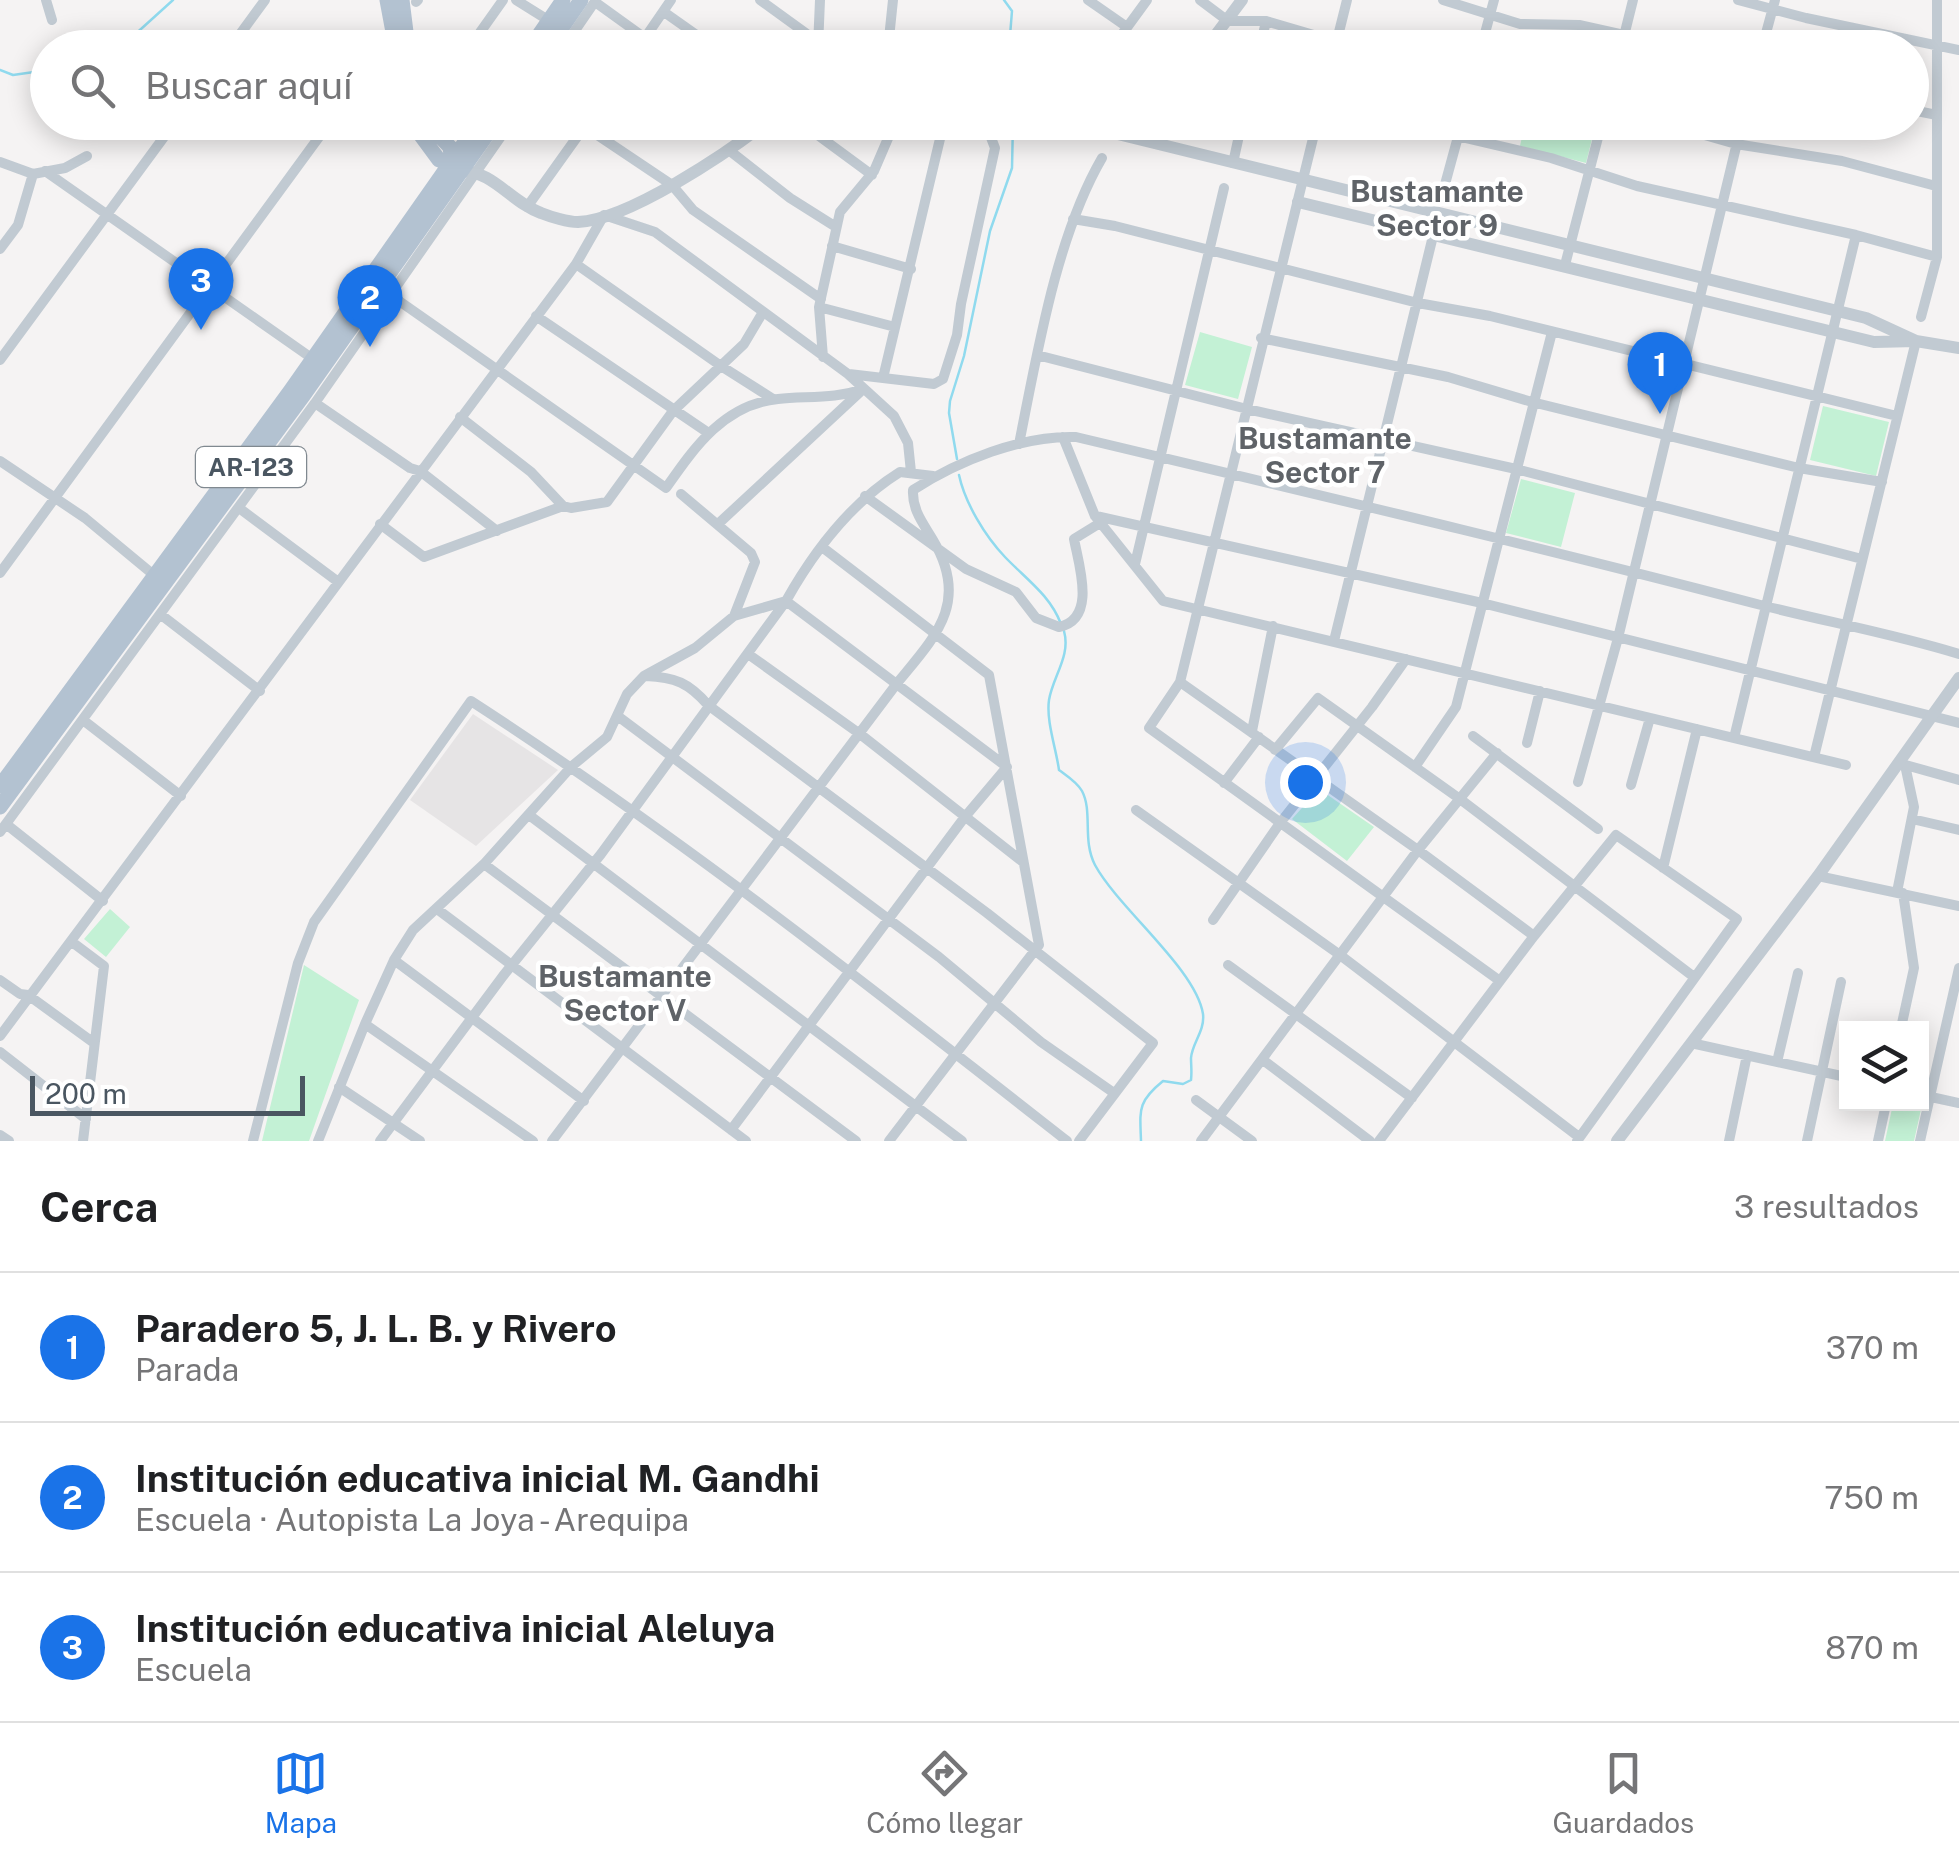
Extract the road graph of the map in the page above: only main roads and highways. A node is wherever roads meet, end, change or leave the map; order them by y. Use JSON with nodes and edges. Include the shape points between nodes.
{"nodes":[{"id":1,"x":388,"y":0,"type":"edge"},
{"id":2,"x":563,"y":0,"type":"edge"},
{"id":3,"x":591,"y":0,"type":"edge"},
{"id":4,"x":410,"y":5,"type":"edge"},
{"id":5,"x":391,"y":30,"type":"edge"},
{"id":6,"x":409,"y":30,"type":"edge"},
{"id":7,"x":542,"y":30,"type":"edge"},
{"id":8,"x":564,"y":30,"type":"edge"},
{"id":9,"x":424,"y":140,"type":"edge"},
{"id":10,"x":444,"y":140,"type":"edge"},
{"id":11,"x":474,"y":140,"type":"edge"},
{"id":12,"x":485,"y":140,"type":"edge"},
{"id":13,"x":465,"y":171,"type":"junction"},
{"id":14,"x":0,"y":786,"type":"edge"},
{"id":15,"x":0,"y":807,"type":"edge"}],
"edges":[{"from":1,"to":5,"type":"main road"},
{"from":2,"to":7,"type":"main road"},
{"from":3,"to":8,"type":"main road"},
{"from":4,"to":6,"type":"main road"},
{"from":9,"to":13,"type":"main road","via":[[439,160]]},
{"from":10,"to":13,"type":"main road"},
{"from":11,"to":13,"type":"main road","number":"AR-123"},
{"from":12,"to":13,"type":"main road","number":"AR-123"},
{"from":13,"to":14,"type":"main road","number":"AR-123","via":[[313,359]]},
{"from":13,"to":15,"type":"main road","number":"AR-123"}]}
